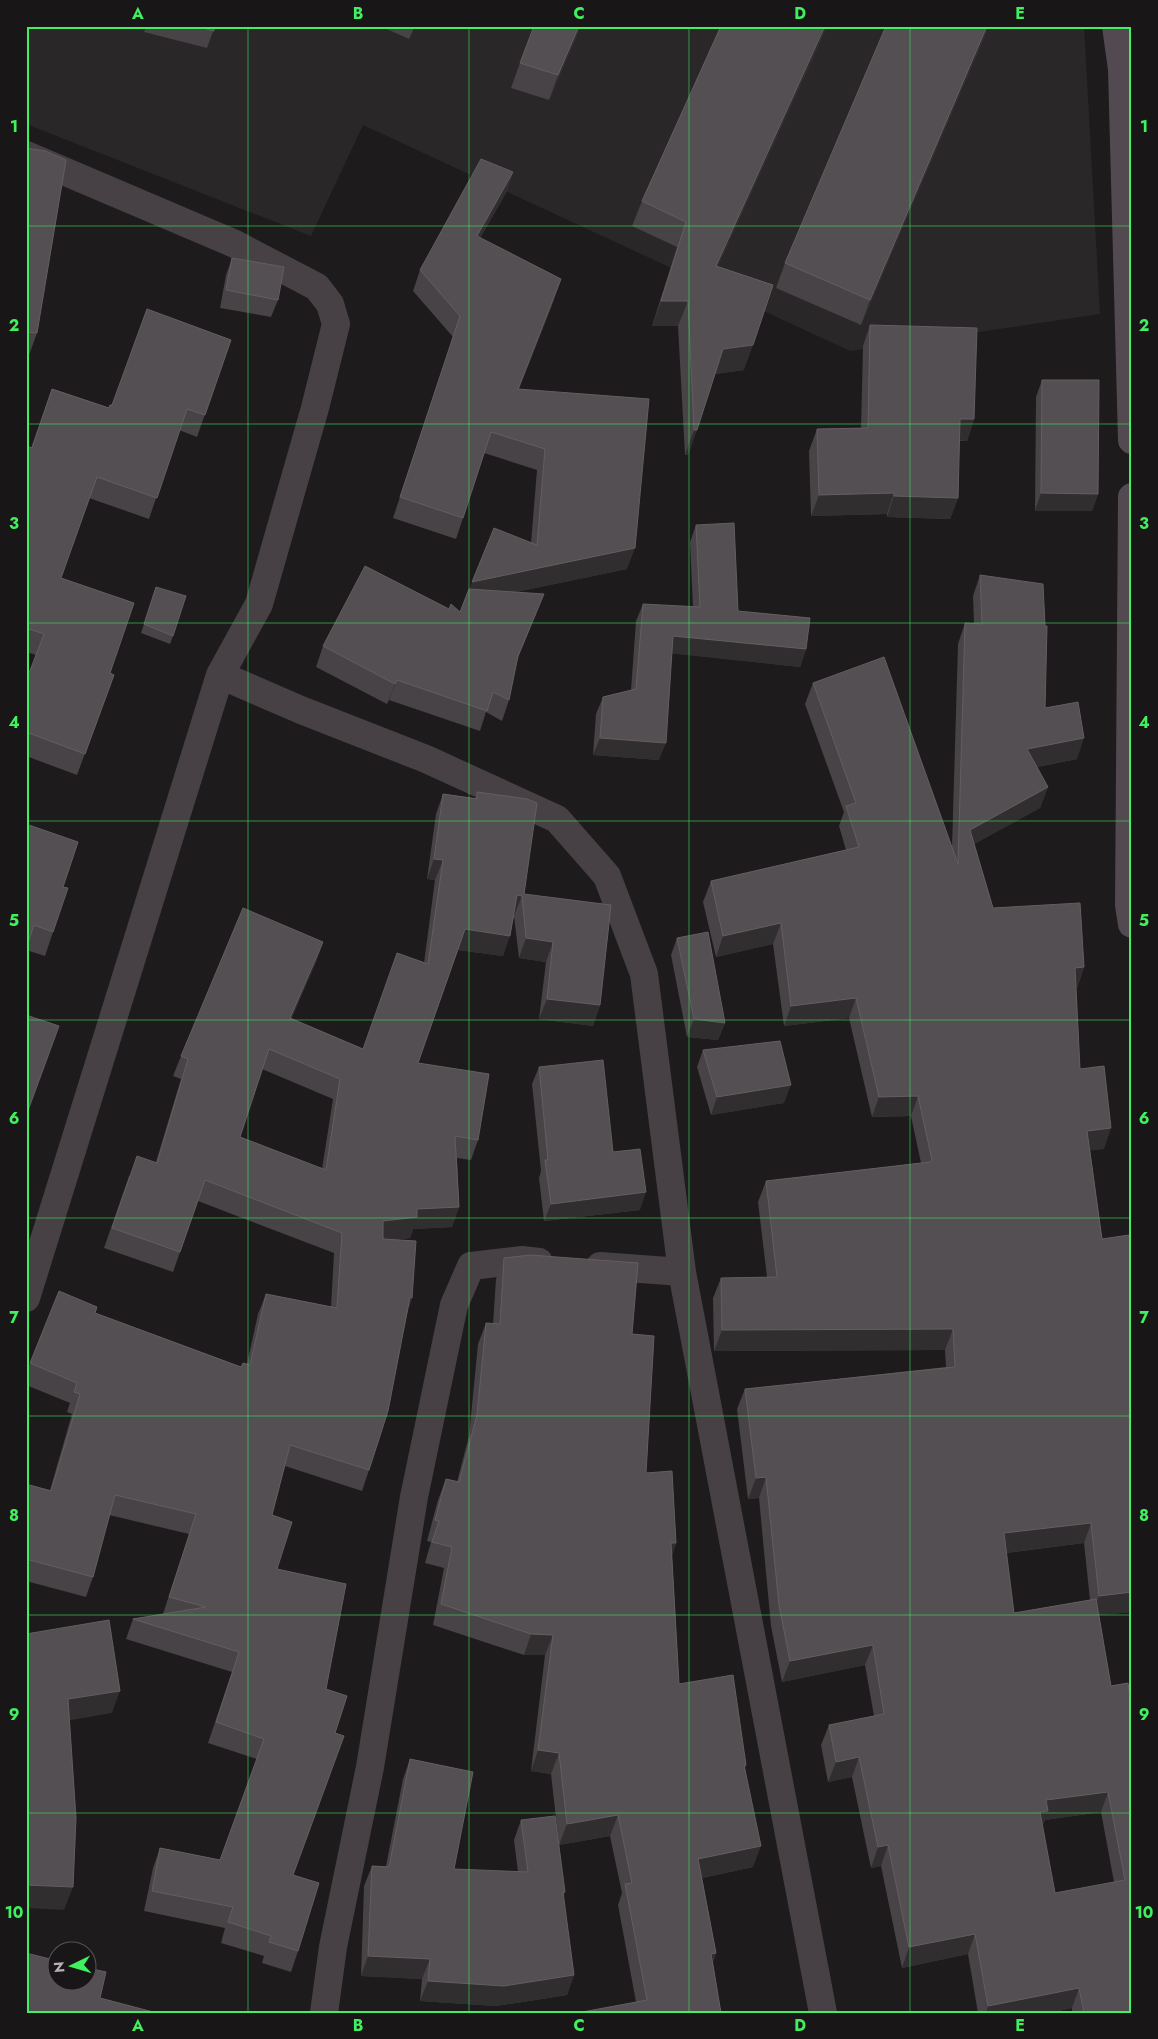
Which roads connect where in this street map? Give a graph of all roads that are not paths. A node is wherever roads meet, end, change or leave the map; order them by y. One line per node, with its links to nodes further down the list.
1 (1116, 26): 3 (street)
2 (1129, 26): 3 (street)
3 (1122, 69): 5 (street)
4 (26, 154): 7 (street)
5 (1132, 440)
6 (1132, 497): 8 (street)
7 (220, 675): 10 (street); 11 (street)
8 (1132, 724): 9 (street)
9 (1132, 924)
10 (682, 1272): 12 (street); 13 (street)
11 (26, 1298)
12 (324, 2013)
13 (823, 2013)

